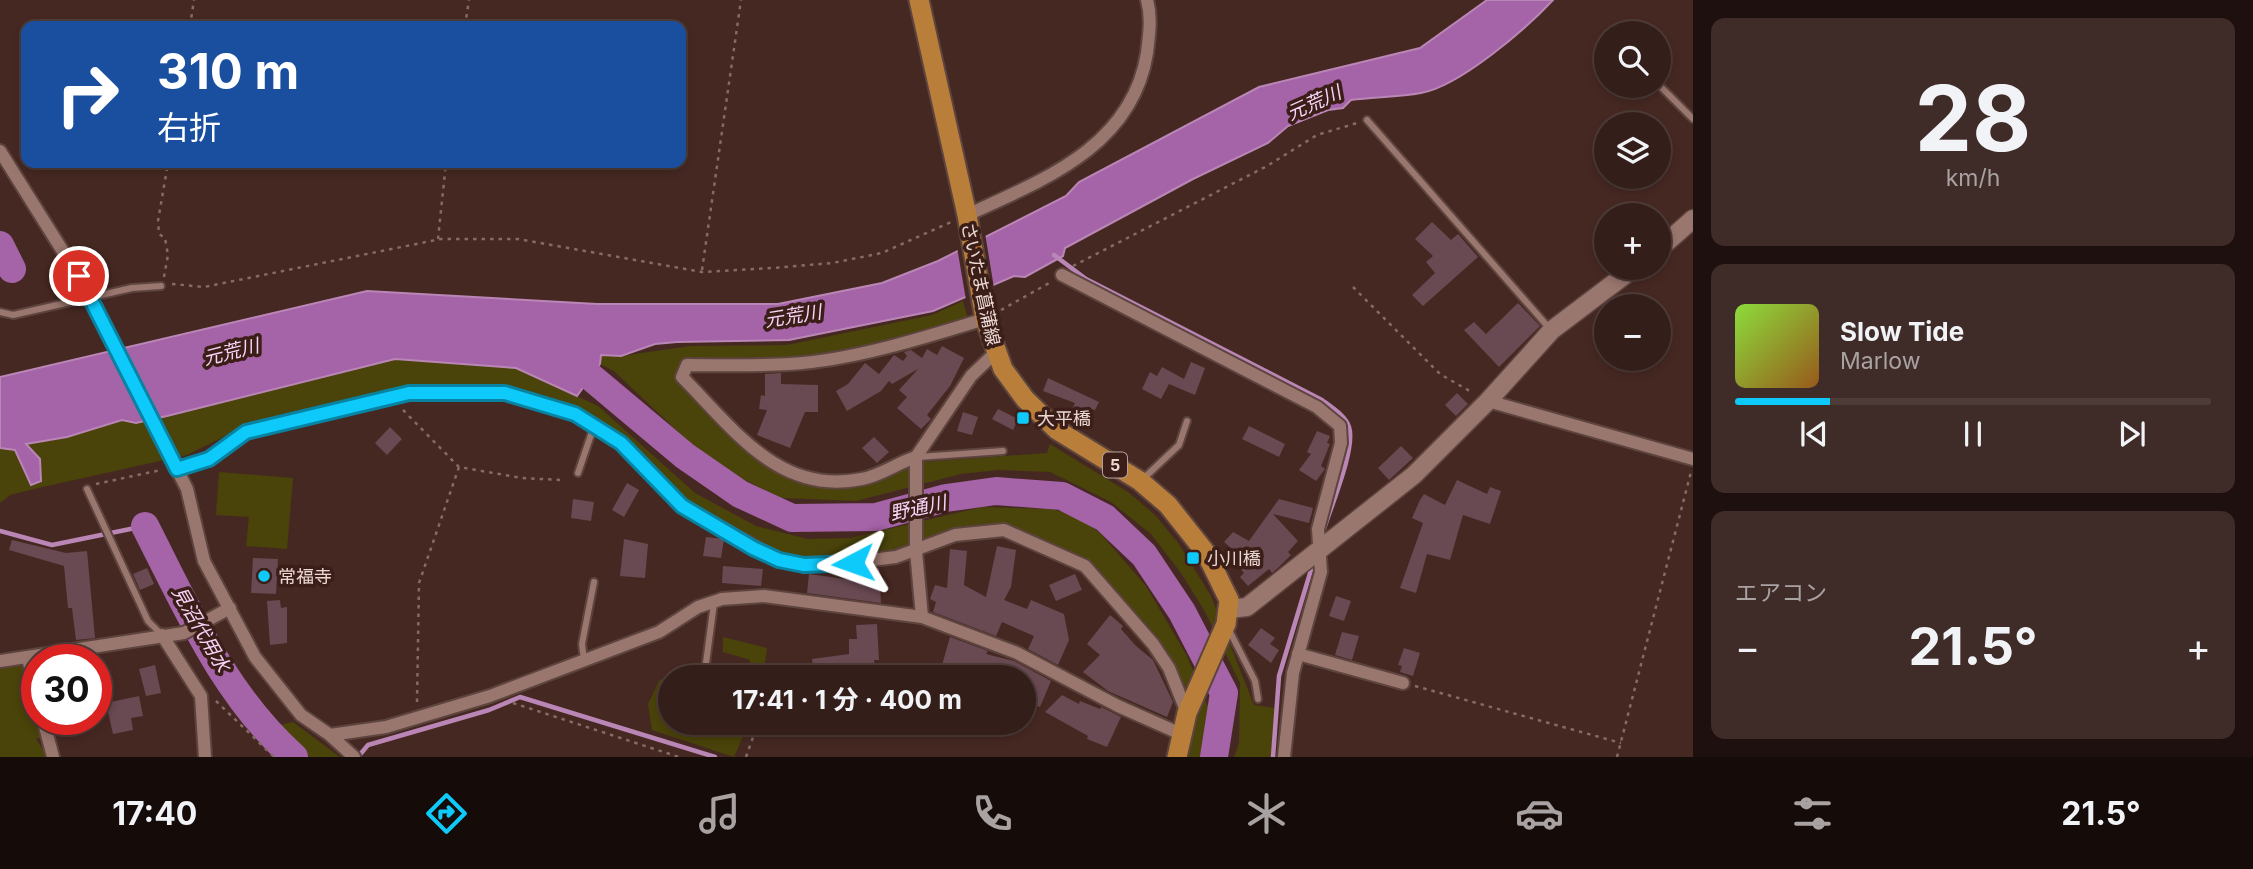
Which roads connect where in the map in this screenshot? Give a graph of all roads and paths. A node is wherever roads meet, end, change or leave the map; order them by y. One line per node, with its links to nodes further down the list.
1 (194, 0): 6 (path)
2 (469, 0): 7 (path)
3 (741, 0): 18 (path)
4 (919, 0): 14 (main road, さいたま菖蒲線 / 5)
5 (1147, 0): 14 (street)
6 (191, 21)
7 (466, 21)
8 (1671, 97): 9 (lane)
9 (1693, 118)
10 (1367, 120): 19 (path); 26 (lane)
11 (0, 151): 23 (street)
12 (167, 168): 21 (path)
13 (445, 168): 17 (path)
14 (968, 218): 18 (path); 25 (main road, さいたま菖蒲線 / 5)
15 (1693, 219): 16 (street)
16 (1671, 238)
17 (438, 239): 18 (path); 21 (path)
18 (702, 272)
19 (1062, 275): 25 (path); 43 (street)
20 (1618, 280): 26 (street)
21 (161, 286): 23 (lane)
22 (1353, 287): 29 (path)
23 (90, 302): 24 (lane); 35 (street)
24 (0, 312)
25 (984, 316): 27 (main road, さいたま菖蒲線 / 5); 34 (street)
26 (1552, 330): 29 (street)
27 (995, 352): 34 (street); 40 (main road, さいたま菖蒲線 / 5)
28 (390, 398): 31 (street); 35 (street); 36 (path)
29 (1488, 401): 33 (street); 43 (street)
30 (1187, 421): 40 (lane)
31 (594, 426): 38 (lane); 42 (street)
32 (1003, 451): 34 (lane)
33 (1693, 459)
34 (916, 460): 42 (street)
35 (174, 464): 41 (path); 46 (street)
36 (459, 467): 39 (path); 61 (path)
37 (1693, 467): 66 (path)
38 (578, 473)
39 (561, 480)
40 (1140, 481): 48 (main road, さいたま菖蒲線 / 5)
41 (87, 489): 49 (lane)
42 (916, 550): 47 (street); 60 (street)
43 (1318, 551): 48 (street); 51 (street)
44 (594, 582): 54 (lane)
45 (714, 602): 47 (street); 54 (street); 55 (lane)
46 (230, 608): 49 (street); 64 (street)
47 (922, 617): 62 (street)
48 (1226, 620): 59 (lane); 60 (main road)
49 (162, 635): 50 (street); 68 (street)
50 (112, 644)
51 (1298, 654): 56 (street); 74 (street)
52 (21, 660): 53 (street)
53 (0, 661)
54 (584, 661): 57 (street)
55 (706, 663)
56 (1403, 682): 66 (path)
57 (490, 696): 61 (street); 71 (path)
58 (214, 699): 69 (path)
59 (1258, 699)
60 (1189, 709): 62 (main road)
61 (417, 718): 64 (street)
62 (1181, 734): 73 (main road)
63 (47, 735): 67 (street)
64 (330, 735): 70 (street)
65 (754, 735): 72 (path)
66 (1621, 743): 75 (path)
67 (53, 757)
68 (205, 757)
69 (274, 757)
70 (354, 757)
71 (679, 757)
72 (746, 757)
73 (1177, 757)
74 (1284, 757)
75 (1617, 757)

